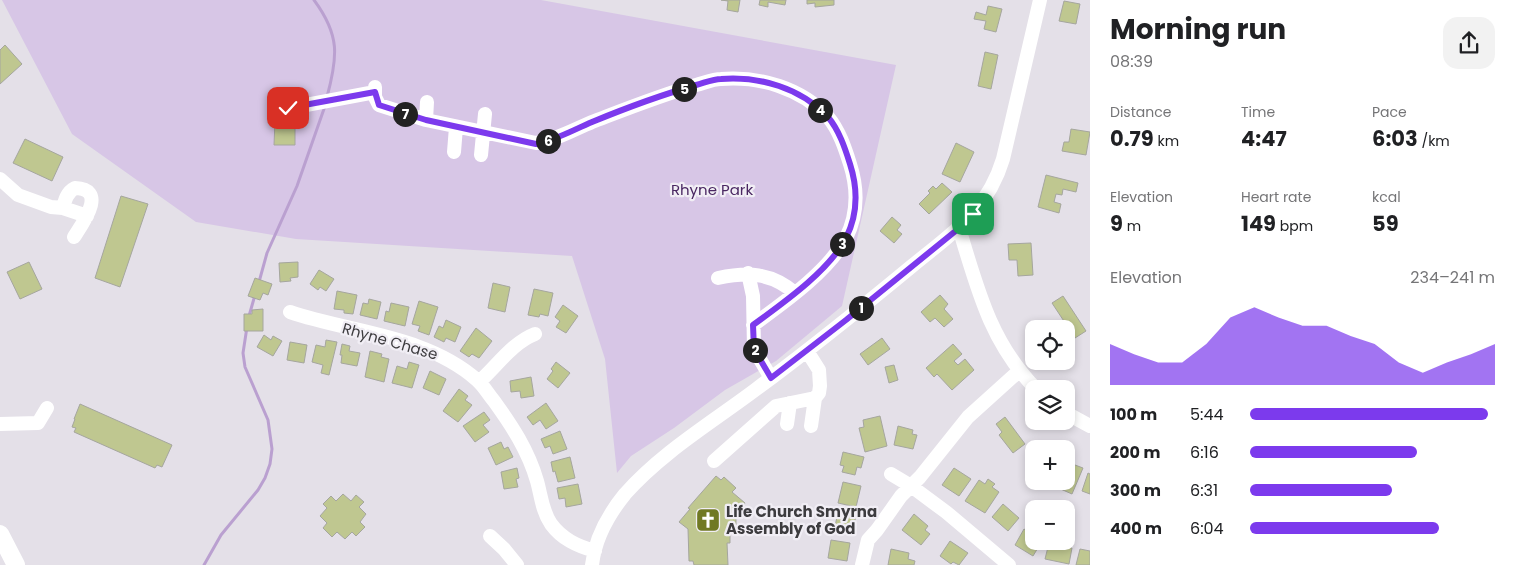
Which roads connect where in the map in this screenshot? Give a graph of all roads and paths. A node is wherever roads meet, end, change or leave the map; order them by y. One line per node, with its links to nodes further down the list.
1 (1040, 0): 13 (street)
2 (427, 102): 5 (street)
3 (276, 108): 5 (street)
4 (485, 114): 7 (street)
5 (426, 120): 6 (street)
6 (456, 127): 7 (street); 8 (street)
7 (484, 133): 9 (street); 17 (street)
8 (454, 152)
9 (482, 155)
10 (0, 179): 11 (street)
11 (64, 208): 12 (street); 12 (street)
12 (88, 216): 14 (street)
13 (958, 229): 21 (street); 22 (street)
14 (74, 236)
15 (748, 273): 16 (street); 17 (street); 19 (street)
16 (718, 278)
17 (795, 293): 19 (street)
18 (290, 312): 25 (street, Rhyne Chase)
19 (753, 325): 23 (street)
20 (536, 334): 25 (street)
21 (807, 351): 23 (street); 26 (street)
22 (1019, 371): 24 (street); 36 (street)
23 (771, 378): 39 (street)
24 (1028, 380)
25 (479, 382): 39 (street, Rhyne Chase)
26 (815, 398): 27 (street); 32 (street)
27 (790, 403): 31 (street); 34 (street)
28 (47, 408): 30 (street)
29 (1075, 418): 33 (street)
30 (0, 424)
31 (788, 424)
32 (811, 426)
33 (1090, 426)
34 (714, 462)
35 (891, 474): 36 (street)
36 (911, 486): 43 (street); 44 (street)
37 (490, 536): 40 (street)
38 (1, 539): 41 (main road)
39 (595, 551): 42 (street)
40 (512, 563)
41 (16, 565)
42 (592, 565)
43 (862, 565)
44 (1009, 565)

